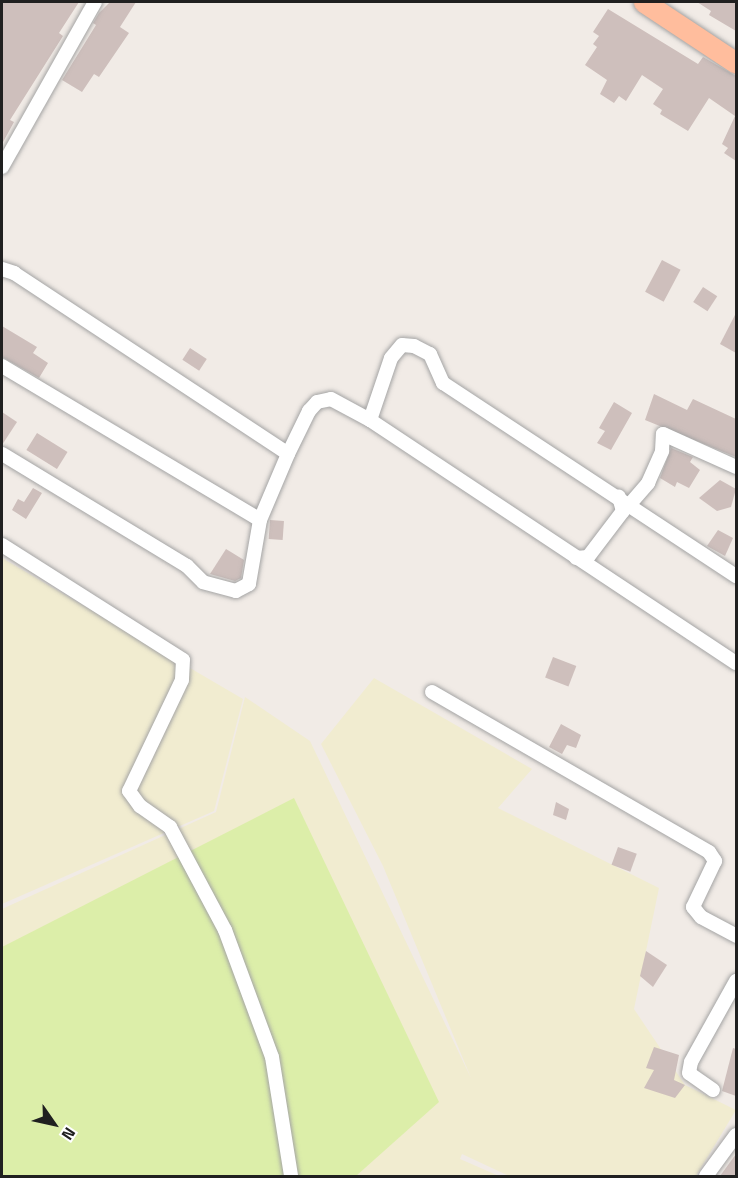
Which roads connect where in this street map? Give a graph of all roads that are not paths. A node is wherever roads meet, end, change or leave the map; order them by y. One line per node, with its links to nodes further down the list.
1 (96, 2): 4 (street)
2 (644, 2): 3 (main road)
3 (736, 63)
4 (2, 167)
5 (2, 269): 9 (street)
6 (2, 366): 12 (street)
7 (370, 420): 9 (street); 11 (street); 14 (street)
8 (2, 454): 12 (street)
9 (288, 454): 12 (street)
10 (736, 466): 11 (street)
11 (624, 501): 14 (street); 15 (street)
12 (260, 520)
13 (2, 545): 22 (street)
14 (576, 558): 16 (street)
15 (736, 576)
16 (736, 663)
17 (432, 692): 18 (street)
18 (736, 936)
19 (736, 981): 20 (street)
20 (713, 1090)
21 (736, 1135): 23 (street)
22 (291, 1176)
23 (705, 1176)

